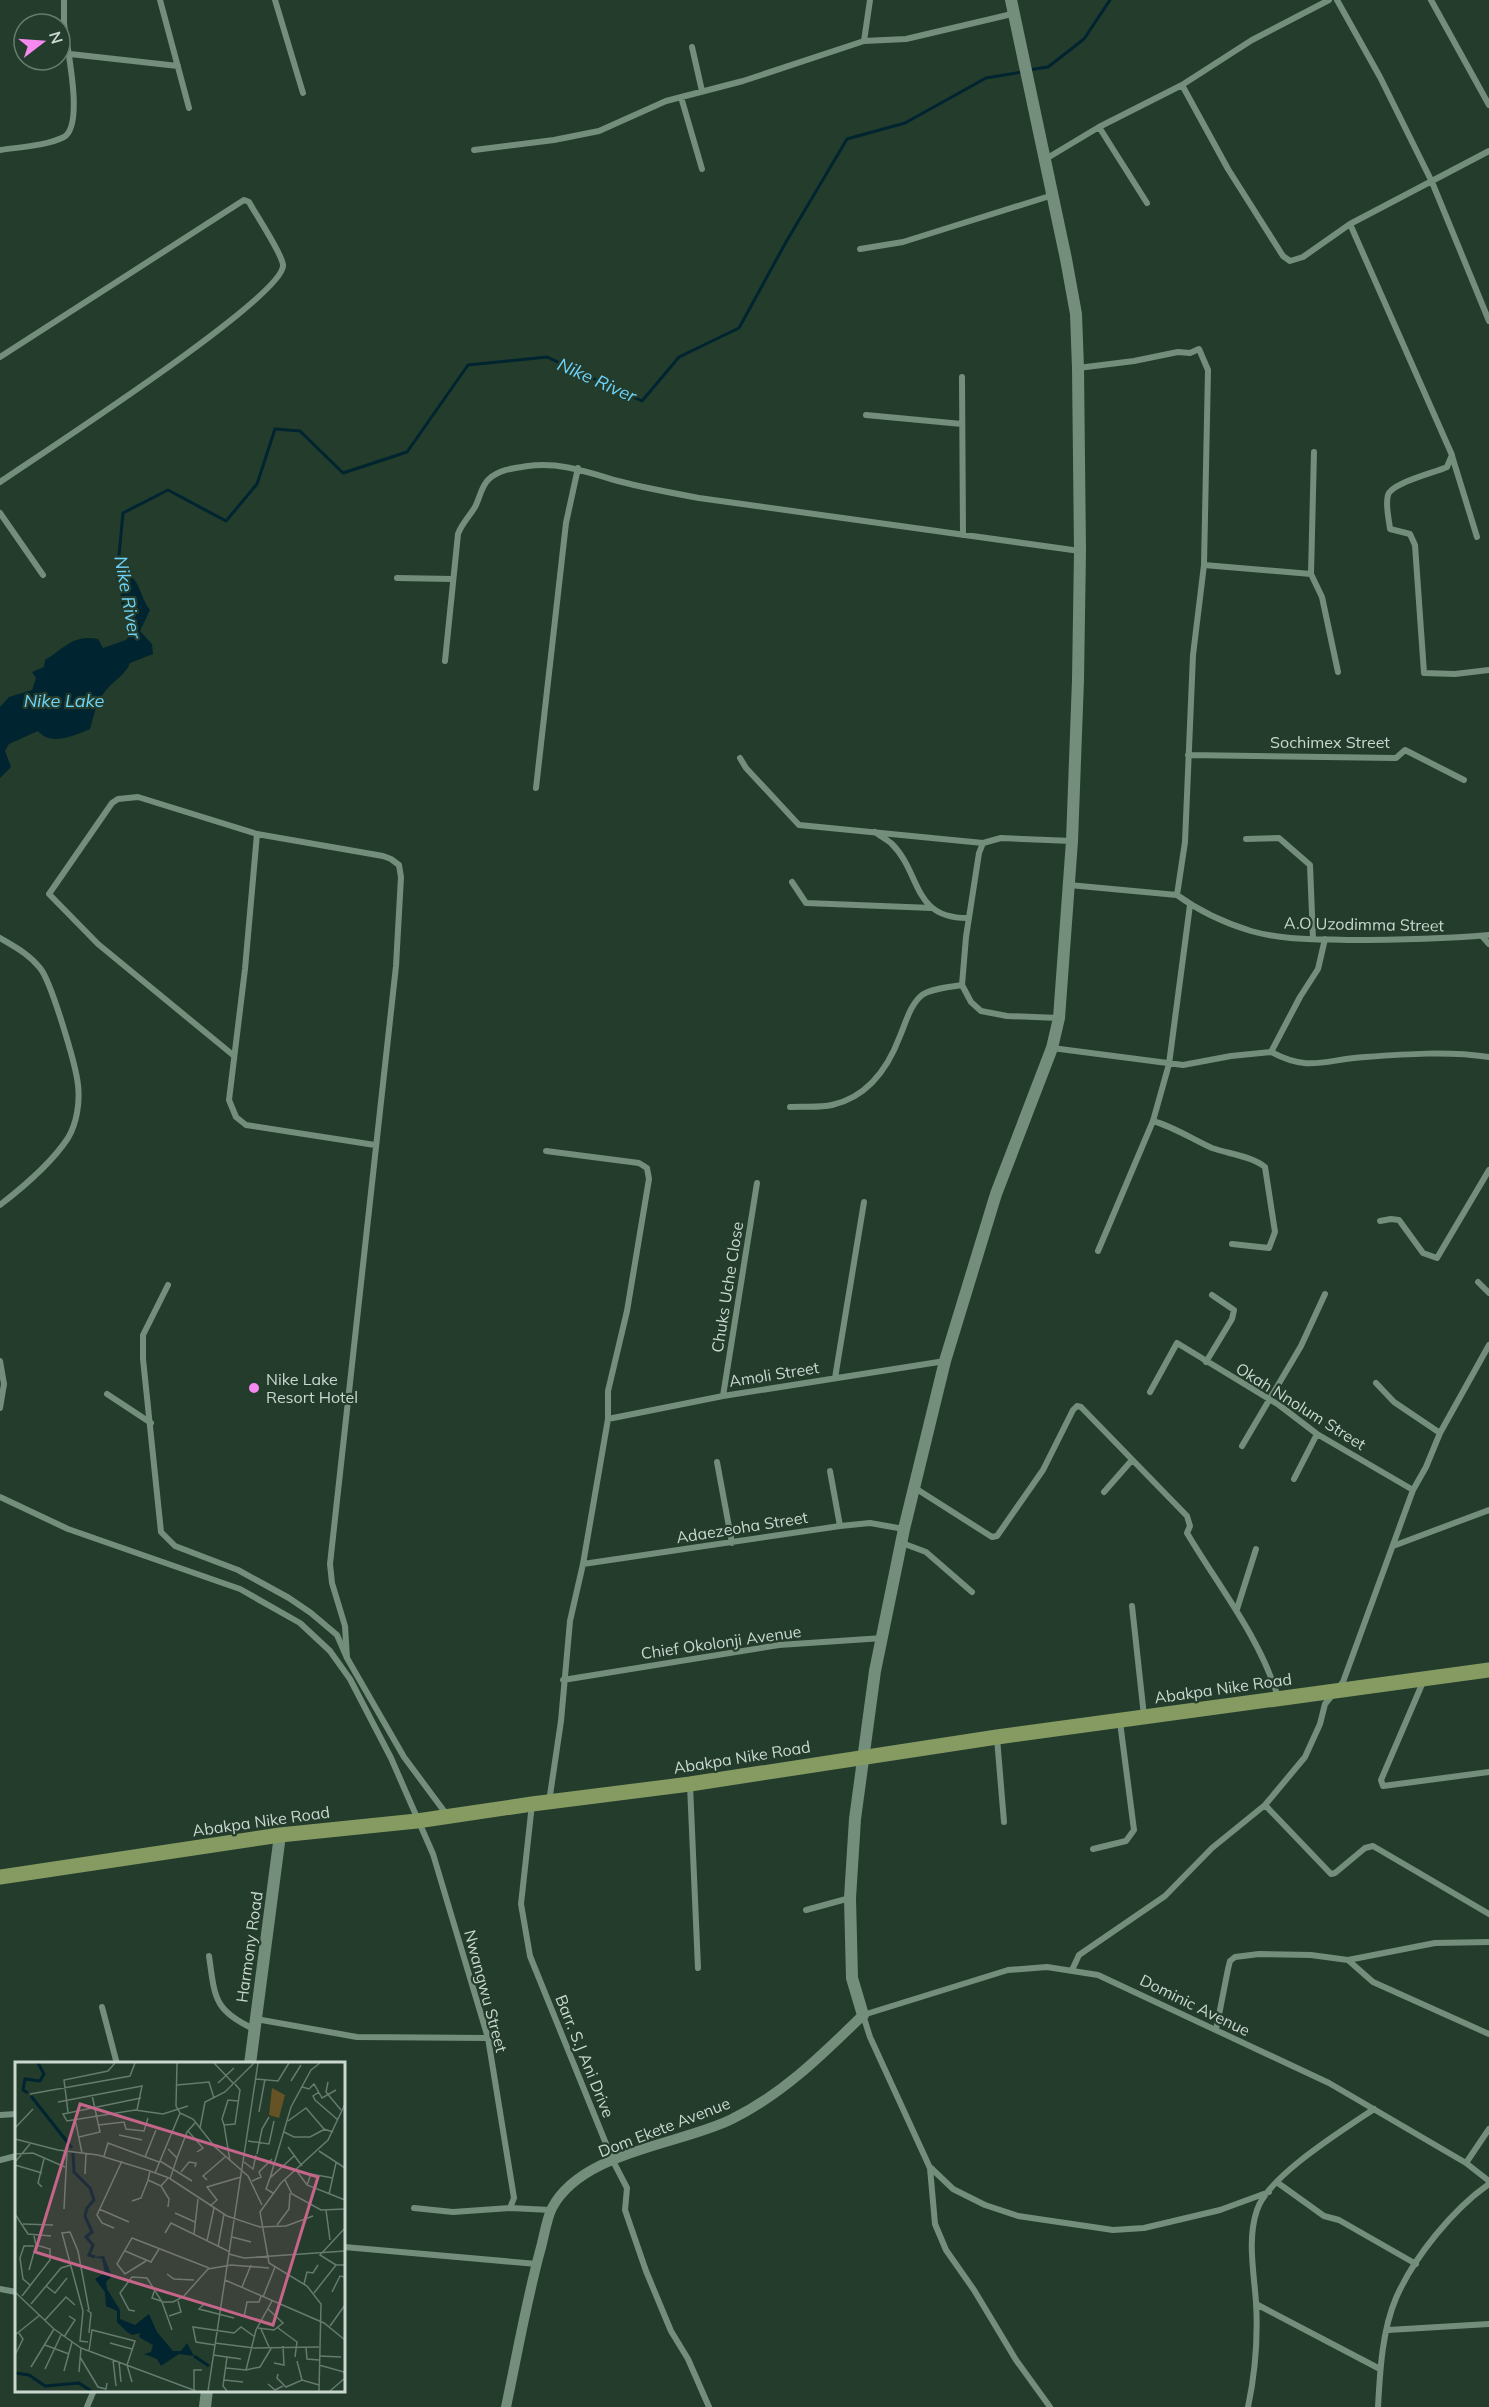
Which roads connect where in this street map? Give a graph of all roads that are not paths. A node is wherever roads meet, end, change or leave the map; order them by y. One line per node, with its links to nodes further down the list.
1 (160, 0): 12 (street)
2 (275, 0): 16 (street)
3 (870, 0): 9 (street)
4 (1011, 0): 8 (main road)
5 (1329, 0): 14 (street)
6 (1337, 0): 26 (street)
7 (1431, 0): 18 (street)
8 (1012, 14): 9 (street); 24 (main road)
9 (864, 41): 15 (street)
10 (692, 47): 15 (street)
11 (72, 54): 12 (street)
12 (178, 66): 19 (street)
13 (72, 72): 21 (street)
14 (1182, 85): 20 (street); 29 (street)
15 (702, 91): 17 (street)
16 (303, 93)
17 (681, 97): 22 (street); 25 (street)
18 (1489, 105)
19 (189, 108)
20 (1099, 127): 24 (street); 28 (street)
21 (0, 150)
22 (474, 150)
23 (1489, 151): 26 (street)
24 (1044, 160): 27 (main road)
25 (702, 169)
26 (1432, 182): 29 (street); 31 (street)
27 (1054, 195): 30 (street); 33 (main road)
28 (1147, 202)
29 (1350, 224): 38 (street)
30 (860, 249)
31 (1489, 321)
32 (0, 357): 40 (street)
33 (1078, 368): 44 (main road); 45 (street)
34 (962, 377): 36 (street)
35 (866, 415): 36 (street)
36 (962, 424): 42 (street)
37 (1314, 452): 46 (street)
38 (1452, 455): 43 (street); 51 (street)
39 (578, 468): 42 (street); 49 (street); 56 (street)
40 (0, 482)
41 (0, 513): 47 (street)
42 (963, 535): 44 (street)
43 (1477, 537)
44 (1080, 551): 60 (main road)
45 (1204, 565): 46 (street); 53 (street)
46 (1311, 574): 52 (street)
47 (43, 575)
48 (397, 578): 49 (street)
49 (452, 579): 50 (street)
50 (444, 661)
51 (1489, 670)
52 (1338, 672)
53 (1188, 755): 55 (street, Sochimex Street); 64 (street)
54 (740, 759): 57 (street)
55 (1464, 780)
56 (536, 788)
57 (875, 832): 61 (street); 66 (street)
58 (257, 834): 77 (street); 77 (street); 82 (street)
59 (1246, 839): 70 (street)
60 (1072, 841): 61 (street); 63 (main road)
61 (983, 843): 67 (street)
62 (792, 882): 66 (street)
63 (1068, 885): 64 (street, A.O Uzodimma Street); 74 (main road)
64 (1177, 895): 65 (street, A.O Uzodimma Street)
65 (1190, 904): 70 (street, A.O Uzodimma Street); 79 (street)
66 (932, 908): 67 (street)
67 (969, 918): 73 (street)
68 (1486, 935): 71 (street, A.O Uzodimma Street); 72 (street)
69 (0, 938): 87 (street)
70 (1313, 939): 71 (street, A.O Uzodimma Street)
71 (1325, 939): 76 (street)
72 (1489, 944)
73 (962, 985): 74 (street); 80 (street)
74 (1059, 1018): 75 (main road)
75 (1052, 1048): 79 (street); 98 (main road)
76 (1271, 1052): 78 (street); 79 (street)
77 (233, 1055): 82 (street)
78 (1489, 1057)
79 (1169, 1064): 81 (street)
80 (790, 1107)
81 (1153, 1121): 89 (street); 90 (street)
82 (375, 1145): 132 (street)
83 (546, 1151): 107 (street)
84 (1489, 1170): 88 (street)
85 (757, 1183): 104 (street, Chuks Uche Close)
86 (864, 1202): 100 (street)
87 (0, 1205)
88 (1380, 1221)
89 (1232, 1244)
90 (1098, 1251)
91 (1478, 1282): 93 (street)
92 (168, 1285): 108 (street)
93 (1489, 1293)
94 (1325, 1294): 105 (street)
95 (1212, 1295): 99 (street)
96 (1489, 1345): 109 (street)
97 (0, 1361): 106 (street)
98 (945, 1361): 100 (street, Amoli Street); 116 (main road)
99 (1206, 1362): 102 (street, Okah Nnolum Street); 105 (street, Okah Nnolum Street)
100 (835, 1378): 104 (street, Amoli Street)
101 (1376, 1383): 109 (street)
102 (1150, 1392)
103 (107, 1394): 108 (street)
104 (723, 1396): 107 (street, Amoli Street)
105 (1268, 1399): 110 (street, Okah Nnolum Street); 111 (street)
106 (0, 1408)
107 (608, 1419): 127 (street)
108 (151, 1423): 132 (street)
109 (1440, 1433): 117 (street)
110 (1317, 1434): 115 (street); 117 (street, Okah Nnolum Street)
111 (1242, 1446)
112 (1132, 1460): 116 (street); 118 (street); 130 (street)
113 (717, 1462): 123 (street)
114 (830, 1471): 121 (street)
115 (1294, 1479)
116 (915, 1488): 122 (main road)
117 (1413, 1490): 125 (street)
118 (1104, 1492)
119 (0, 1497): 147 (street, Nwangwu Street)
120 (1489, 1510): 125 (street)
121 (840, 1526): 122 (street, Adaezeoha Street); 123 (street, Adaezeoha Street)
122 (904, 1529): 124 (main road)
123 (732, 1543): 127 (street, Adaezeoha Street)
124 (902, 1543): 128 (street); 131 (main road)
125 (1393, 1546): 136 (street)
126 (1256, 1549): 130 (street)
127 (583, 1564): 135 (street)
128 (972, 1592)
129 (1132, 1606): 138 (street)
130 (1237, 1609): 137 (street)
131 (883, 1638): 135 (street, Chief Okolonji Avenue); 141 (main road)
132 (347, 1658): 144 (street)
133 (1489, 1670): 134 (main road, Abakpa Nike Road)
134 (1424, 1678): 136 (main road, Abakpa Nike Road); 142 (street)
135 (563, 1680): 144 (street)
136 (1335, 1691): 137 (main road, Abakpa Nike Road); 146 (street)
137 (1278, 1697): 138 (main road, Abakpa Nike Road)
138 (1144, 1718): 139 (main road, Abakpa Nike Road)
139 (1120, 1722): 140 (main road, Abakpa Nike Road); 150 (street)
140 (997, 1737): 141 (main road, Abakpa Nike Road); 148 (street)
141 (864, 1756): 143 (main road, Abakpa Nike Road); 152 (main road)
142 (1489, 1772)
143 (690, 1784): 144 (main road, Abakpa Nike Road); 158 (street)
144 (549, 1802): 145 (main road, Abakpa Nike Road)
145 (532, 1804): 147 (main road, Abakpa Nike Road); 174 (street, Barr. S.J Ani Drive)
146 (1265, 1805): 154 (street); 159 (street)
147 (417, 1821): 149 (main road, Abakpa Nike Road); 165 (street, Nwangwu Street)
148 (1004, 1822)
149 (280, 1835): 151 (main road, Abakpa Nike Road); 162 (main road, Harmony Road)
150 (1093, 1849)
151 (0, 1877)
152 (850, 1898): 153 (street); 161 (main road)
153 (806, 1910)
154 (1489, 1914)
155 (1489, 1942): 157 (street)
156 (209, 1956): 162 (street)
157 (1348, 1960): 163 (street); 164 (street)
158 (698, 1968)
159 (1072, 1970): 161 (street, Dominic Avenue); 163 (street, Dominic Avenue)
160 (102, 2007): 166 (street)
161 (863, 2015): 174 (street, Dom Ekete Avenue); 176 (street)
162 (255, 2024): 165 (street); 167 (main road, Harmony Road)
163 (1216, 2030): 168 (street, Dominic Avenue)
164 (1489, 2034)
165 (488, 2038): 181 (street, Nwangwu Street)
166 (116, 2062)
167 (250, 2062)
168 (1374, 2109): 175 (street, Dominic Avenue); 177 (street)
169 (15, 2114): 170 (street)
170 (0, 2115)
171 (1489, 2129): 175 (street)
172 (15, 2156): 173 (street)
173 (0, 2160)
174 (613, 2161): 182 (street, Dom Ekete Avenue); 197 (street, Barr. S.J Ani Drive)
175 (1466, 2163): 178 (street, Dominic Avenue)
176 (930, 2168): 179 (street); 198 (street)
177 (1278, 2182): 179 (street); 185 (street)
178 (1489, 2182): 185 (street)
179 (1269, 2192): 188 (street)
180 (414, 2208): 181 (street)
181 (510, 2208): 182 (street)
182 (551, 2210): 184 (street, Dom Ekete Avenue)
183 (345, 2247): 184 (street)
184 (537, 2264): 196 (street, Dom Ekete Avenue)
185 (1416, 2264): 190 (street)
186 (0, 2289): 187 (street)
187 (15, 2292)
188 (1256, 2304): 191 (street); 199 (street)
189 (1489, 2324): 190 (street)
190 (1388, 2330): 191 (street)
191 (1380, 2369): 200 (street)
192 (94, 2392): 194 (street)
193 (207, 2392): 195 (main road)
194 (87, 2407)
195 (205, 2407)
196 (506, 2407)
197 (709, 2407)
198 (1050, 2407)
199 (1248, 2407)
200 (1378, 2407)

